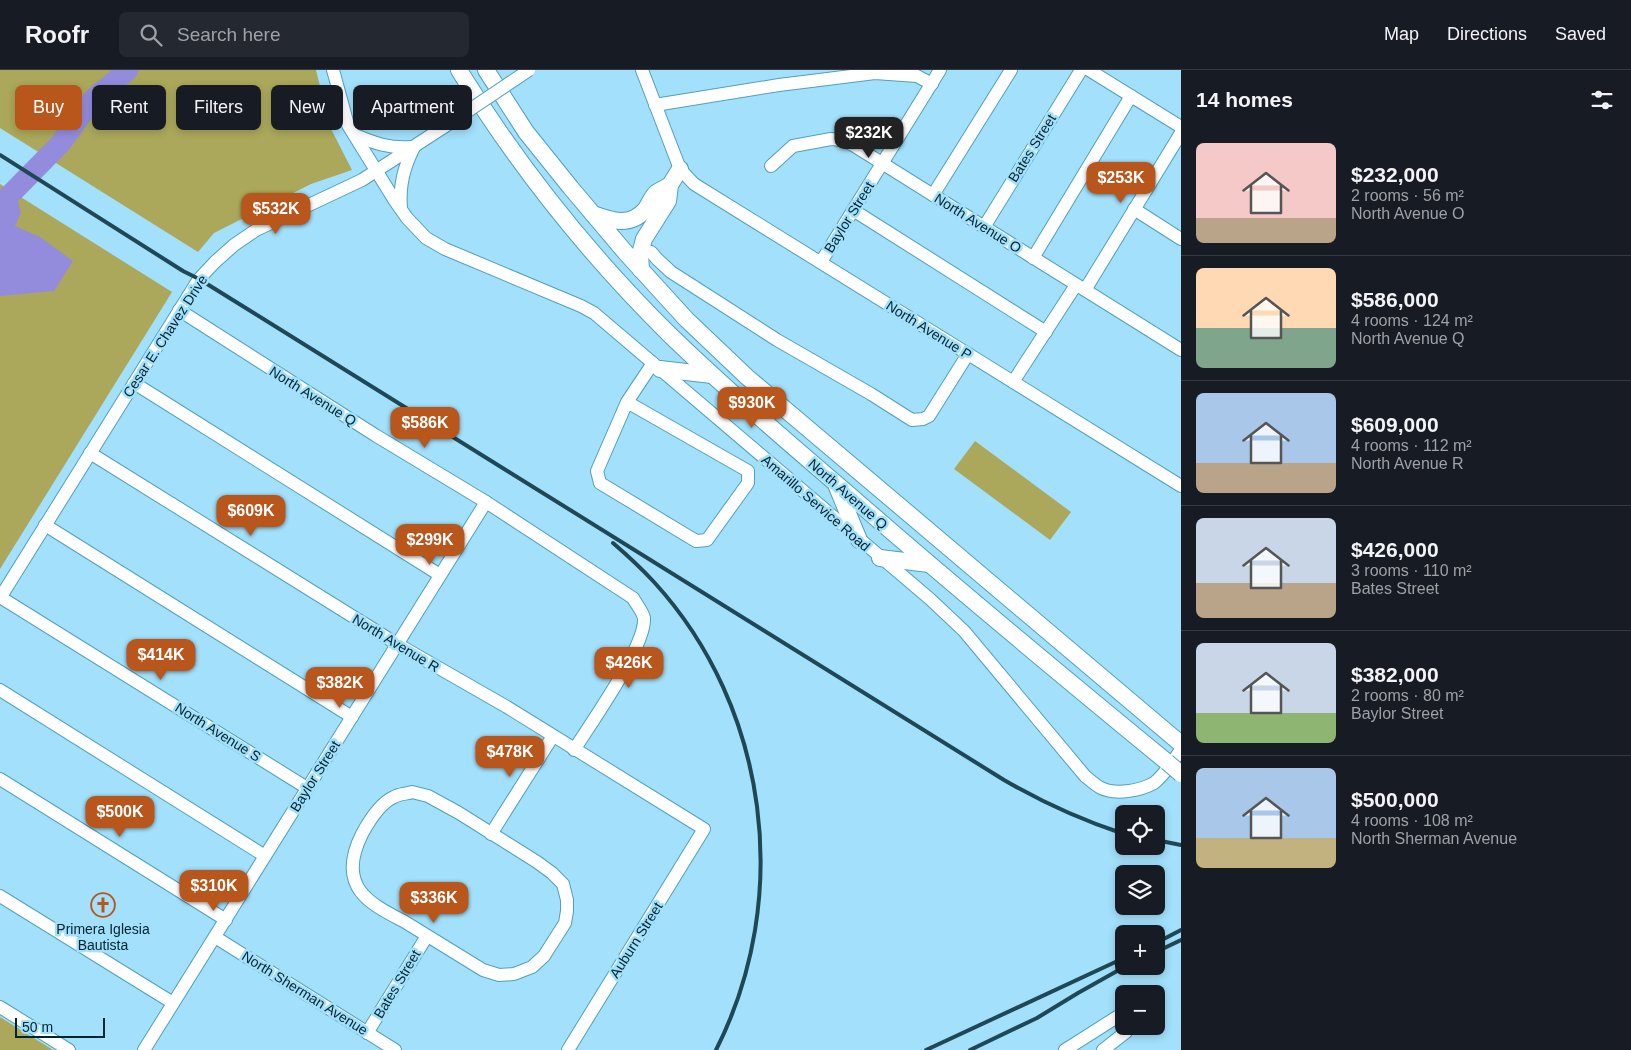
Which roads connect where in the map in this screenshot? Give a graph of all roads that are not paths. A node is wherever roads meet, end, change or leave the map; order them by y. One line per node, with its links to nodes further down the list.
1 (333, 70): 15 (street, Amarillo Service Road)
2 (486, 70): 26 (main road, North Avenue Q)
3 (529, 70): 16 (street, Cesar E. Chavez Drive, bridge)
4 (642, 70): 12 (street)
5 (940, 70): 10 (street, Baylor Street)
6 (1011, 70): 22 (street)
7 (1081, 70): 27 (street, Bates Street)
8 (1089, 70): 11 (street)
9 (459, 71): 39 (main road, North Avenue Q)
10 (932, 84): 12 (street); 17 (street, Baylor Street)
11 (1132, 96): 13 (street); 30 (street)
12 (655, 105): 19 (street)
13 (1181, 127)
14 (1181, 133): 24 (street)
15 (354, 135): 16 (street); 20 (street, Amarillo Service Road)
16 (414, 146): 20 (street, Cesar E. Chavez Drive); 23 (street)
17 (882, 164): 18 (street, North Avenue O); 22 (street, North Avenue O); 25 (street, Baylor Street)
18 (771, 166)
19 (680, 169): 21 (main road); 31 (street, North Avenue P)
20 (376, 171): 23 (street, Amarillo Service Road); 34 (street, Cesar E. Chavez Drive)
21 (670, 185): 26 (main road); 32 (main road)
22 (933, 195): 27 (street, North Avenue O)
23 (401, 209): 38 (street, Amarillo Service Road)
24 (1134, 209): 28 (street); 33 (street)
25 (853, 210): 31 (street, Baylor Street); 35 (street)
26 (592, 214): 32 (main road, North Avenue Q)
27 (984, 227): 30 (street, North Avenue O)
28 (1181, 239)
29 (651, 252): 37 (street)
30 (1033, 258): 33 (street, North Avenue O)
31 (821, 262): 37 (street, North Avenue P)
32 (640, 270): 58 (main road, North Avenue Q)
33 (1081, 287): 35 (street); 36 (street, North Avenue O)
34 (180, 310): 41 (street, Cesar E. Chavez Drive); 46 (street, North Avenue Q)
35 (1046, 332): 40 (street)
36 (1181, 350)
37 (968, 354): 40 (street, North Avenue P)
38 (656, 366): 39 (main road); 42 (street); 48 (street, Amarillo Service Road)
39 (712, 375): 44 (main road, North Avenue Q)
40 (1013, 382): 45 (street, North Avenue P)
41 (134, 383): 43 (street, Cesar E. Chavez Drive); 51 (street)
42 (627, 402): 42 (street)
43 (90, 453): 47 (street, Cesar E. Chavez Drive); 53 (street, North Avenue R)
44 (835, 483): 48 (main road); 50 (main road, North Avenue Q)
45 (1181, 486)
46 (486, 502): 51 (street, Baylor Street); 57 (street, North Avenue Q)
47 (45, 525): 52 (street, Cesar E. Chavez Drive); 55 (street)
48 (859, 540): 49 (street, Amarillo Service Road)
49 (880, 558): 50 (main road); 58 (street, Amarillo Service Road)
50 (929, 564): 58 (main road, North Avenue Q)
51 (440, 575): 53 (street, Baylor Street)
52 (0, 597): 60 (street, North Avenue S)
53 (397, 644): 55 (street, Baylor Street); 56 (street, North Avenue R)
54 (0, 690): 63 (street)
55 (352, 717): 60 (street, Baylor Street)
56 (553, 736): 57 (street, North Avenue R); 62 (street)
57 (574, 750): 61 (street, North Avenue R)
58 (1177, 755)
59 (0, 779): 65 (street)
60 (308, 788): 63 (street, Baylor Street)
61 (704, 830): 76 (street, Auburn Street)
62 (491, 834): 66 (street); 66 (street)
63 (265, 856): 65 (street, Baylor Street)
64 (0, 896): 68 (street)
65 (226, 920): 67 (street, Baylor Street)
66 (427, 936): 71 (street, Bates Street)
67 (215, 937): 68 (street, Baylor Street); 71 (street, North Sherman Avenue)
68 (173, 1003): 74 (street, Baylor Street)
69 (0, 1007): 73 (street)
70 (1115, 1018): 77 (street)
71 (367, 1033): 75 (street, North Sherman Avenue)
72 (1122, 1035): 78 (street)
73 (69, 1050)
74 (144, 1050)
75 (395, 1050)
76 (568, 1050)
77 (1066, 1050)
78 (1103, 1050)

